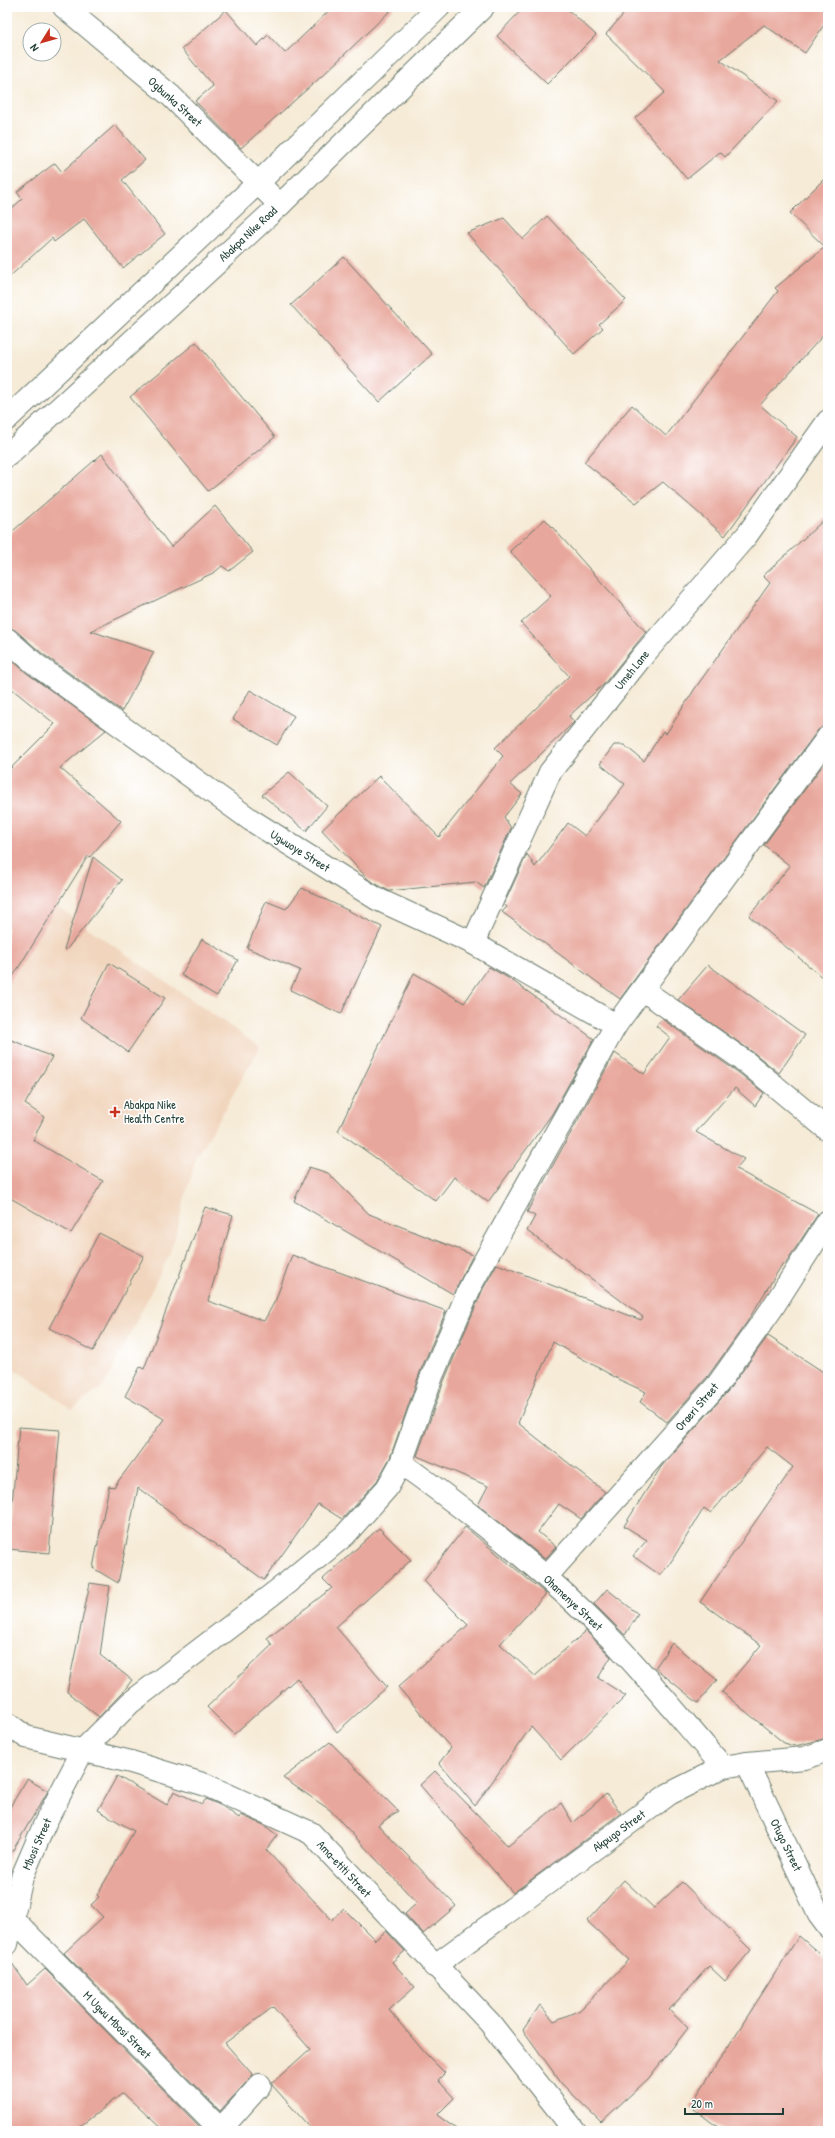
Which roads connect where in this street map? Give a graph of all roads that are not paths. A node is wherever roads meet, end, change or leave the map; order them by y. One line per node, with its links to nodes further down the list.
1 (64, 7): 4 (street, Ogbunka Street)
2 (439, 7): 4 (street)
3 (483, 7): 5 (street, Abakpa Nike Road)
4 (259, 182): 5 (street, Ogbunka Street); 6 (street)
5 (280, 205): 8 (street, Abakpa Nike Road)
6 (7, 419)
7 (828, 421): 11 (street, Umeh Lane)
8 (7, 456)
9 (7, 639): 11 (street, Ugwuoye Street)
10 (828, 737): 12 (street)
11 (473, 942): 13 (street, Ugwuoye Street)
12 (643, 990): 13 (street, Mbosi Street); 14 (street)
13 (616, 1025): 16 (street, Mbosi Street)
14 (828, 1130)
15 (828, 1221): 17 (street, Oraeri Street)
16 (401, 1463): 17 (street, Ohamenye Street); 19 (street, Mbosi Street)
17 (546, 1577): 22 (street, Ohamenye Street)
18 (7, 1722): 19 (street, Ama-etiti Street)
19 (83, 1750): 23 (street, Mbosi Street); 26 (street, Ama-etiti Street)
20 (828, 1750): 21 (street, Akpugo Street)
21 (747, 1763): 22 (street, Akpugo Street); 24 (street, Otugo Street)
22 (723, 1767): 26 (street, Akpugo Street)
23 (13, 1919): 25 (street, Mbosi Street); 28 (street, M Ugwu Mbosi Street)
24 (828, 1926)
25 (7, 1944)
26 (434, 1966): 29 (street, Ama-etiti Street)
27 (260, 2085): 28 (street)
28 (221, 2130)
29 (576, 2131)

